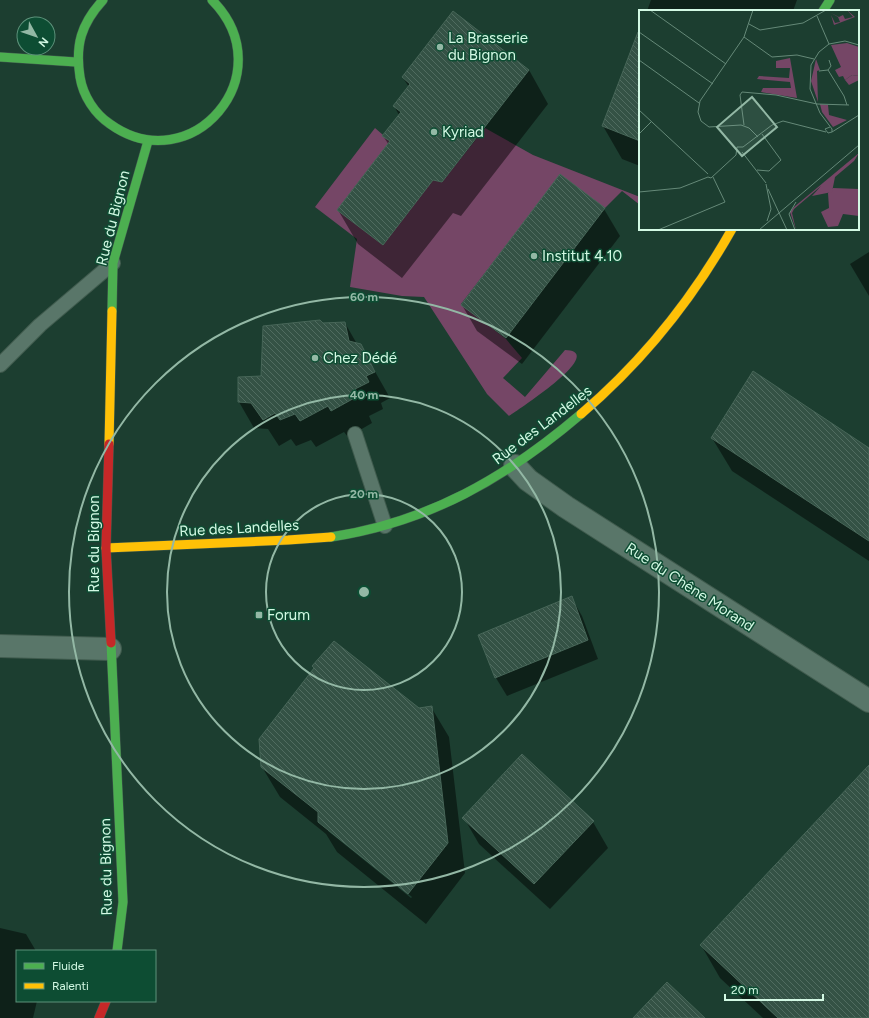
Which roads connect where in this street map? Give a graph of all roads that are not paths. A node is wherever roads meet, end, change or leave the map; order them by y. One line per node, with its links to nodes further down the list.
1 (104, 0): 6 (street)
2 (212, 0): 7 (street)
3 (830, 0): 4 (street)
4 (824, 10)
5 (0, 57): 6 (street)
6 (76, 62): 7 (street)
7 (148, 140): 9 (street, Rue du Bignon)
8 (731, 230): 12 (street, Rue des Landelles)
9 (113, 263): 10 (lane); 14 (street, Rue du Bignon)
10 (0, 365)
11 (355, 434): 13 (lane)
12 (515, 466): 13 (street, Rue des Landelles); 17 (street, Rue du Chêne Morand)
13 (385, 526): 14 (street, Rue des Landelles)
14 (106, 548): 16 (street, Rue du Bignon)
15 (0, 646): 16 (street)
16 (110, 649): 18 (street, Rue du Bignon)
17 (869, 702)
18 (117, 950)
19 (106, 1002): 20 (street)
20 (99, 1018)

